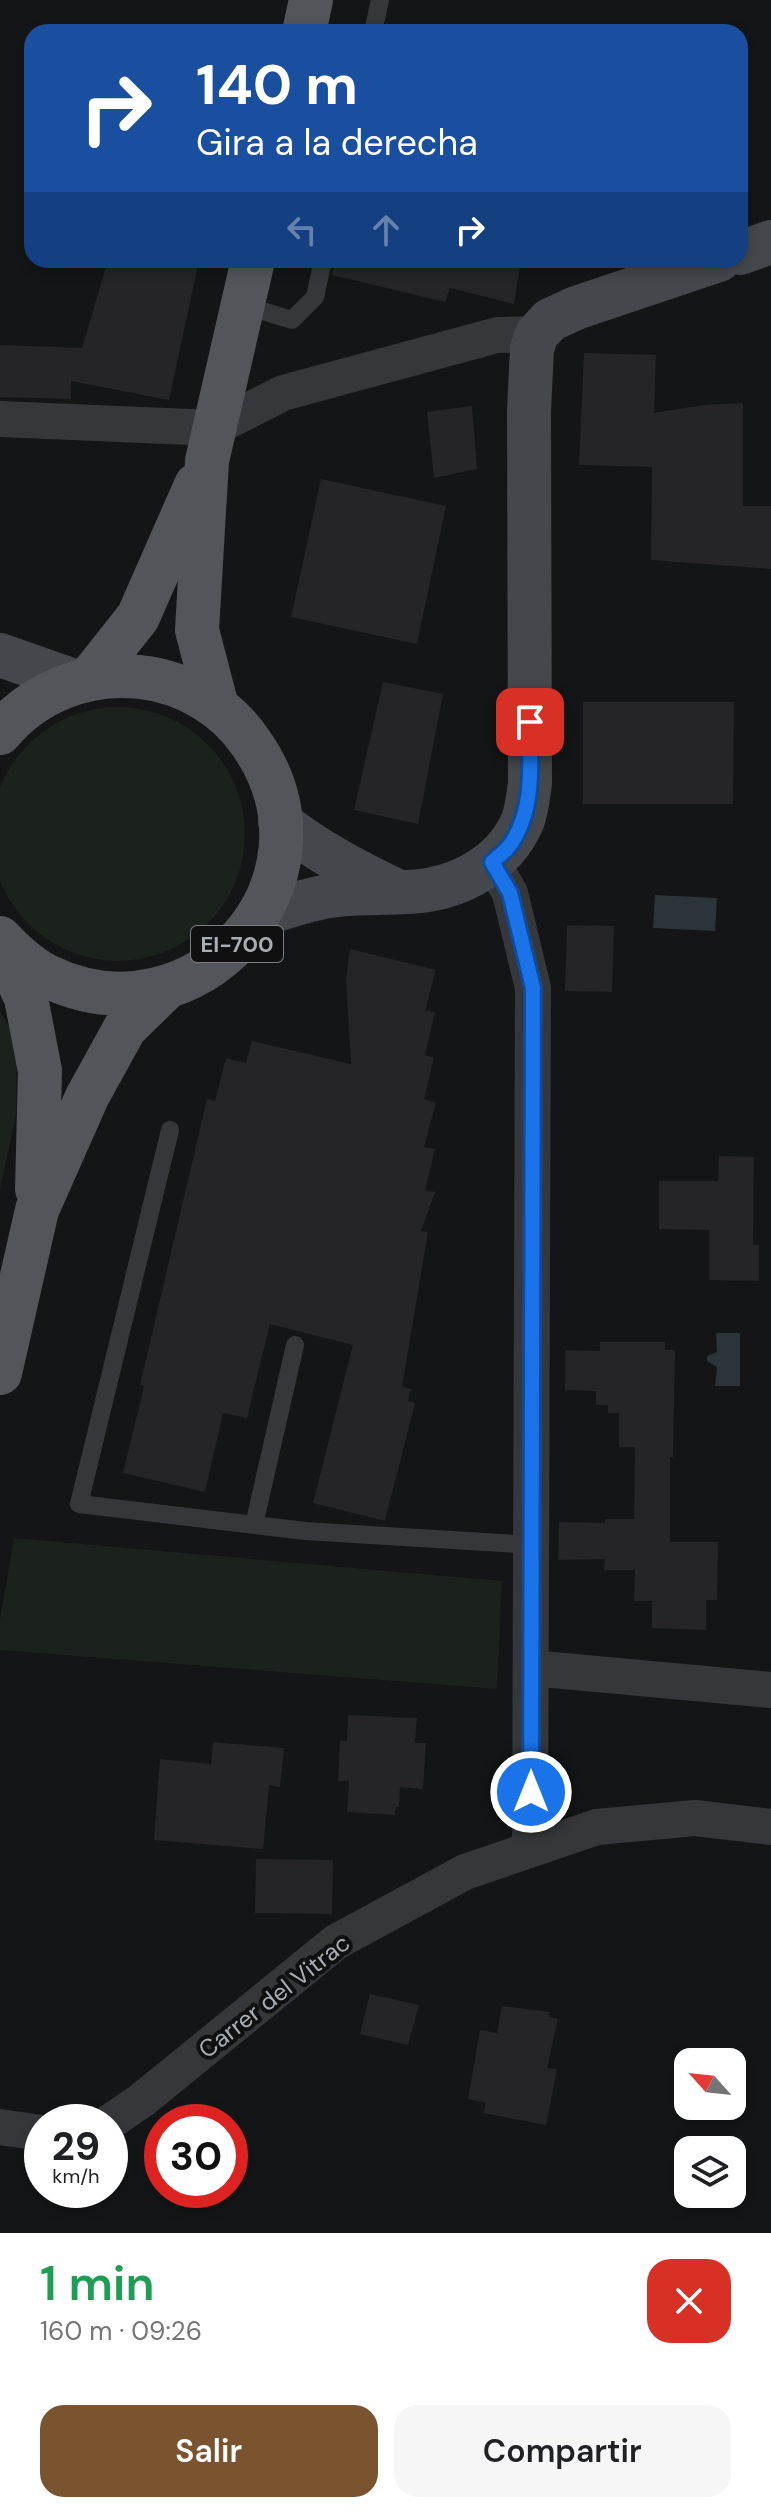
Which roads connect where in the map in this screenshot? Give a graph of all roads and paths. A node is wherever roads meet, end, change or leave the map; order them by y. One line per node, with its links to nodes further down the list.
1 (311, 0): 3 (main road)
2 (380, 0): 4 (lane)
3 (306, 24)
4 (375, 24)
5 (771, 242): 6 (street)
6 (748, 250)
7 (251, 268): 10 (main road, EI-700)
8 (321, 268): 10 (lane)
9 (695, 268): 11 (street)
10 (243, 305): 13 (main road, EI-700)
11 (537, 334): 13 (street); 19 (street)
12 (0, 419): 13 (street)
13 (210, 444): 15 (main road, EI-700); 16 (main road, EI-700)
14 (0, 655): 15 (street)
15 (83, 680): 16 (main road, EI-700); 17 (main road, EI-700)
16 (217, 707): 18 (main road, EI-700)
17 (0, 733)
18 (280, 822): 20 (street); 21 (main road, EI-700)
19 (492, 862): 20 (street); 29 (street)
20 (399, 892): 21 (street)
21 (258, 916): 23 (main road, EI-700)
22 (0, 940): 23 (main road, EI-700); 25 (main road, EI-700)
23 (166, 988): 25 (main road, EI-700)
24 (170, 1130): 28 (lane)
25 (37, 1210): 27 (main road, EI-700)
26 (295, 1345): 28 (lane)
27 (0, 1373)
28 (254, 1525): 29 (lane)
29 (533, 1545): 30 (street)
30 (531, 1668): 31 (street); 33 (street)
31 (771, 1690)
32 (771, 1827): 33 (street, Carrer del Vitrac)
33 (530, 1849): 34 (street, Carrer del Vitrac)
34 (128, 2110)
35 (0, 2127): 36 (street)
36 (24, 2130)

